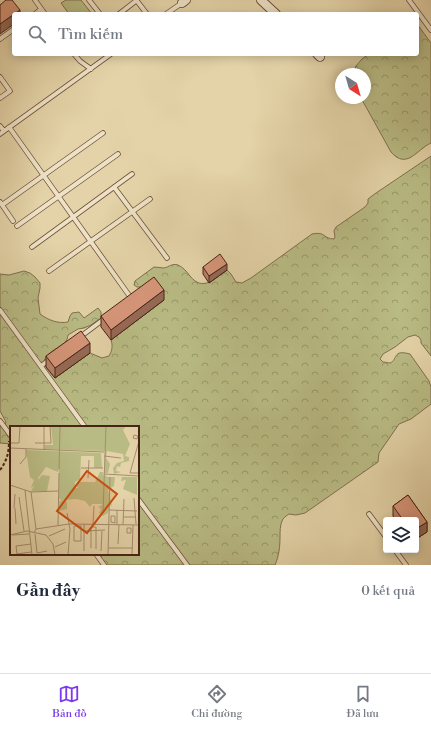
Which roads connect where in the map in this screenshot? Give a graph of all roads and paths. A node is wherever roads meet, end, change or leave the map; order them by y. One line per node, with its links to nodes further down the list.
1 (35, 0): 7 (lane)
2 (89, 0): 10 (lane)
3 (137, 0): 11 (lane); 12 (lane)
4 (261, 0): 14 (street)
5 (409, 0): 15 (lane)
6 (184, 1): 13 (lane)
7 (41, 9): 8 (lane); 9 (lane)
8 (37, 12)
9 (43, 12)
10 (98, 12)
11 (122, 12)
12 (146, 12)
13 (169, 12)
14 (274, 12)
15 (418, 12)
16 (419, 14): 17 (lane)
17 (431, 30)
18 (12, 31): 19 (lane)
19 (0, 40)
20 (76, 56): 22 (lane)
21 (108, 56): 22 (lane)
22 (90, 69): 26 (lane)
23 (0, 77): 24 (lane)
24 (0, 98)
25 (0, 126): 27 (lane)
26 (9, 127): 27 (lane); 31 (lane)
27 (2, 133)
28 (103, 133): 31 (lane)
29 (118, 154): 33 (lane)
30 (132, 174): 32 (lane)
31 (44, 176): 33 (lane); 35 (lane)
32 (114, 187): 36 (lane); 37 (lane)
33 (58, 197): 37 (lane); 39 (lane)
34 (150, 199): 36 (lane)
35 (1, 204): 38 (lane)
36 (132, 211): 40 (lane); 42 (lane)
37 (73, 217): 40 (lane); 41 (lane)
38 (13, 221)
39 (17, 226)
40 (90, 241): 43 (lane); 45 (lane)
41 (32, 247)
42 (167, 258)
43 (49, 271)
44 (138, 294): 45 (lane)
45 (131, 299): 46 (lane)
46 (125, 303)
47 (0, 310): 51 (lane)
48 (107, 317): 49 (lane)
49 (77, 339)
50 (53, 357): 51 (lane)
51 (41, 366): 53 (lane)
52 (0, 421): 54 (lane)
53 (85, 426)
54 (10, 434): 55 (path)
55 (0, 470)
56 (139, 500): 62 (lane)
57 (369, 514): 58 (lane)
58 (383, 533)
59 (397, 553): 63 (lane)
60 (97, 555): 61 (lane)
61 (104, 565)
62 (187, 565)
63 (406, 565)

